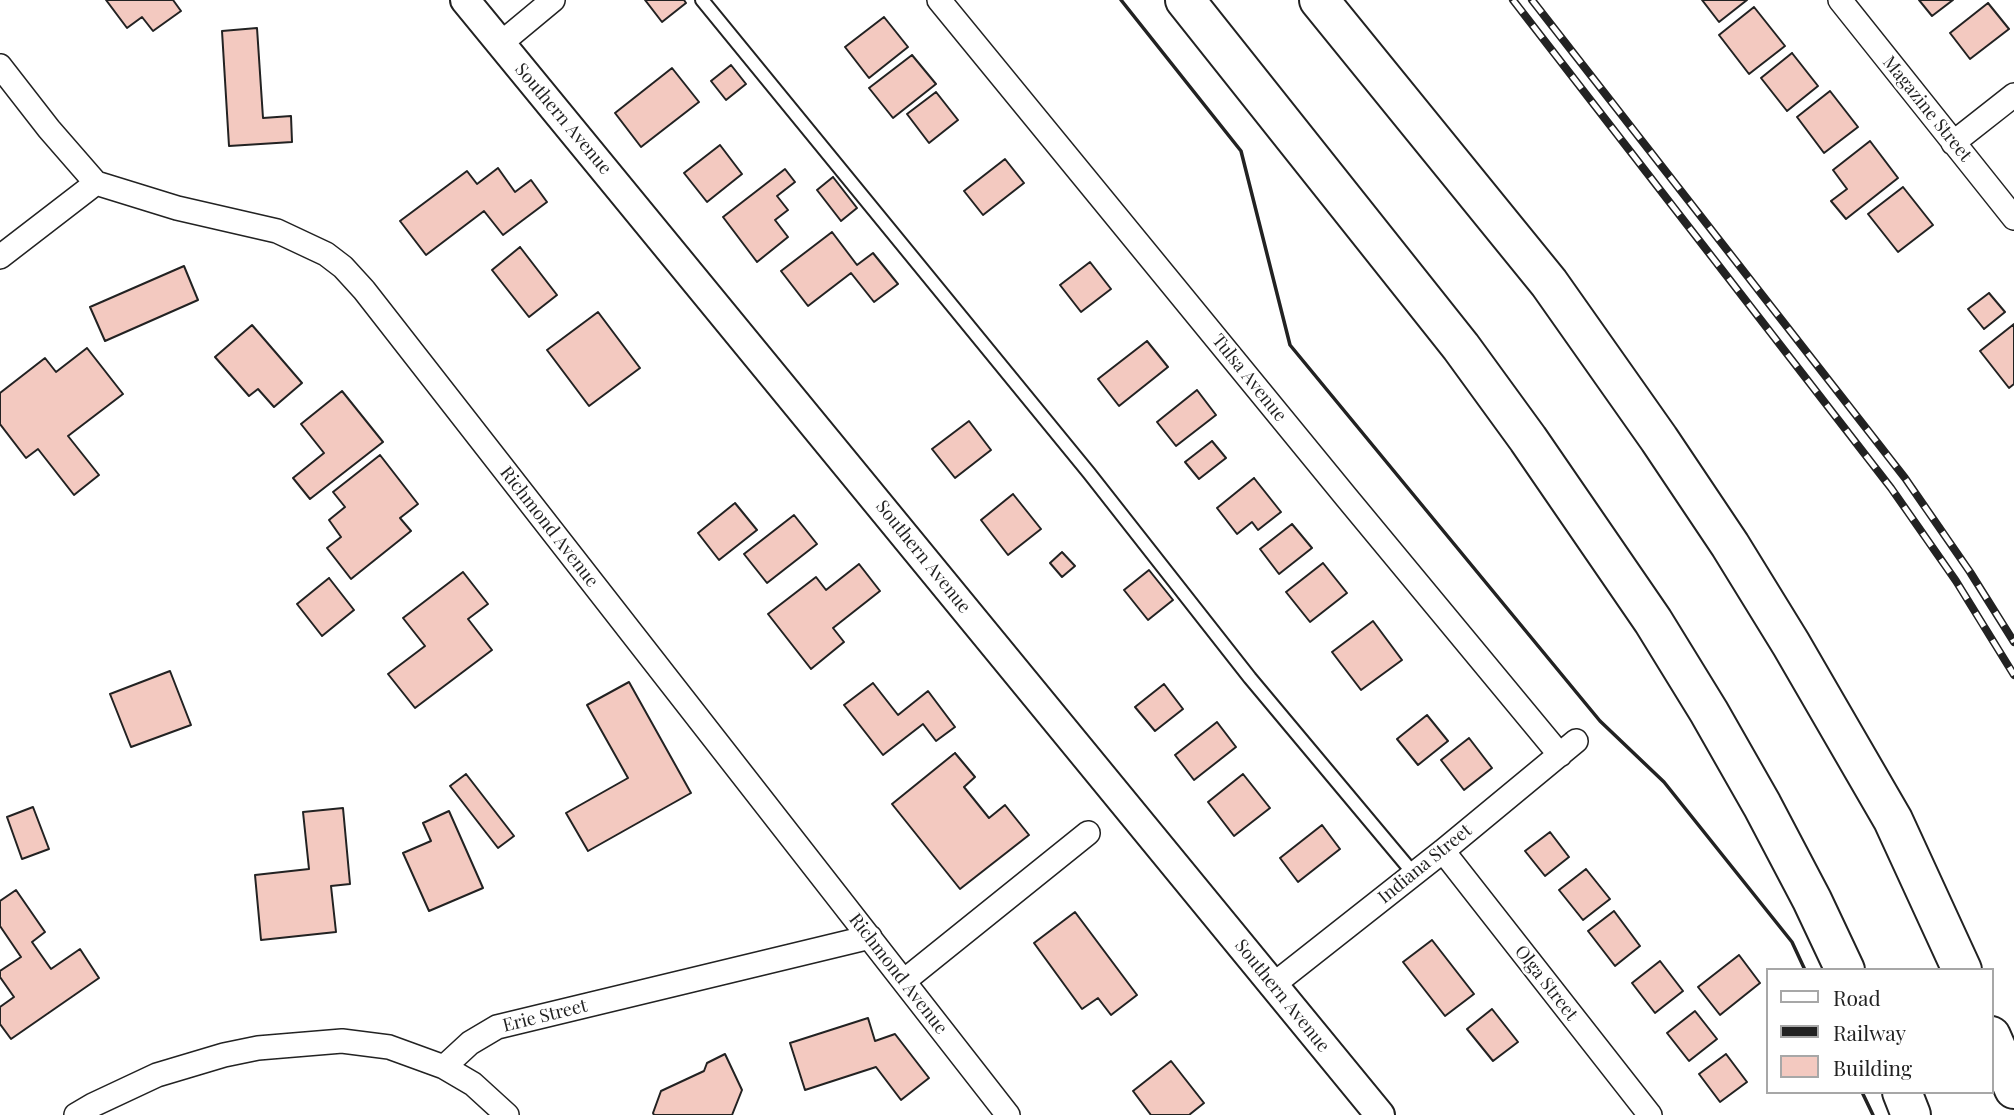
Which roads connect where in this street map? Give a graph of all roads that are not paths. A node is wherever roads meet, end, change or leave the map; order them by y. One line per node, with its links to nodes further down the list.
1 (465, 0): 8 (street, Southern Avenue)
2 (553, 0): 8 (street)
3 (702, 0): 18 (lane)
4 (939, 0): 15 (street, Tulsa Avenue)
5 (1185, 0): 20 (highway)
6 (1319, 0): 21 (highway)
7 (1840, 0): 11 (street, Magazine Street)
8 (500, 44): 23 (street, Southern Avenue)
9 (0, 66): 12 (street)
10 (2014, 95): 11 (street)
11 (1953, 142): 13 (street, Magazine Street)
12 (96, 183): 14 (street); 19 (street, Richmond Avenue)
13 (2014, 218)
14 (0, 257)
15 (1568, 748): 17 (street, Indiana Street)
16 (1088, 832): 22 (street)
17 (1443, 851): 18 (street, Indiana Street); 32 (street, Olga Street)
18 (1414, 874): 23 (street, Indiana Street)
19 (870, 937): 22 (street, Richmond Avenue); 25 (street, Erie Street)
20 (1844, 968)
21 (1961, 968)
22 (904, 981): 30 (street, Richmond Avenue)
23 (1273, 985): 31 (street, Southern Avenue)
24 (1993, 1041): 26 (highway)
25 (444, 1067): 28 (street); 29 (street)
26 (2014, 1089)
27 (1903, 1094): 33 (highway)
28 (76, 1115)
29 (507, 1115)
30 (1008, 1115)
31 (1380, 1115)
32 (1650, 1115)
33 (1911, 1115)

